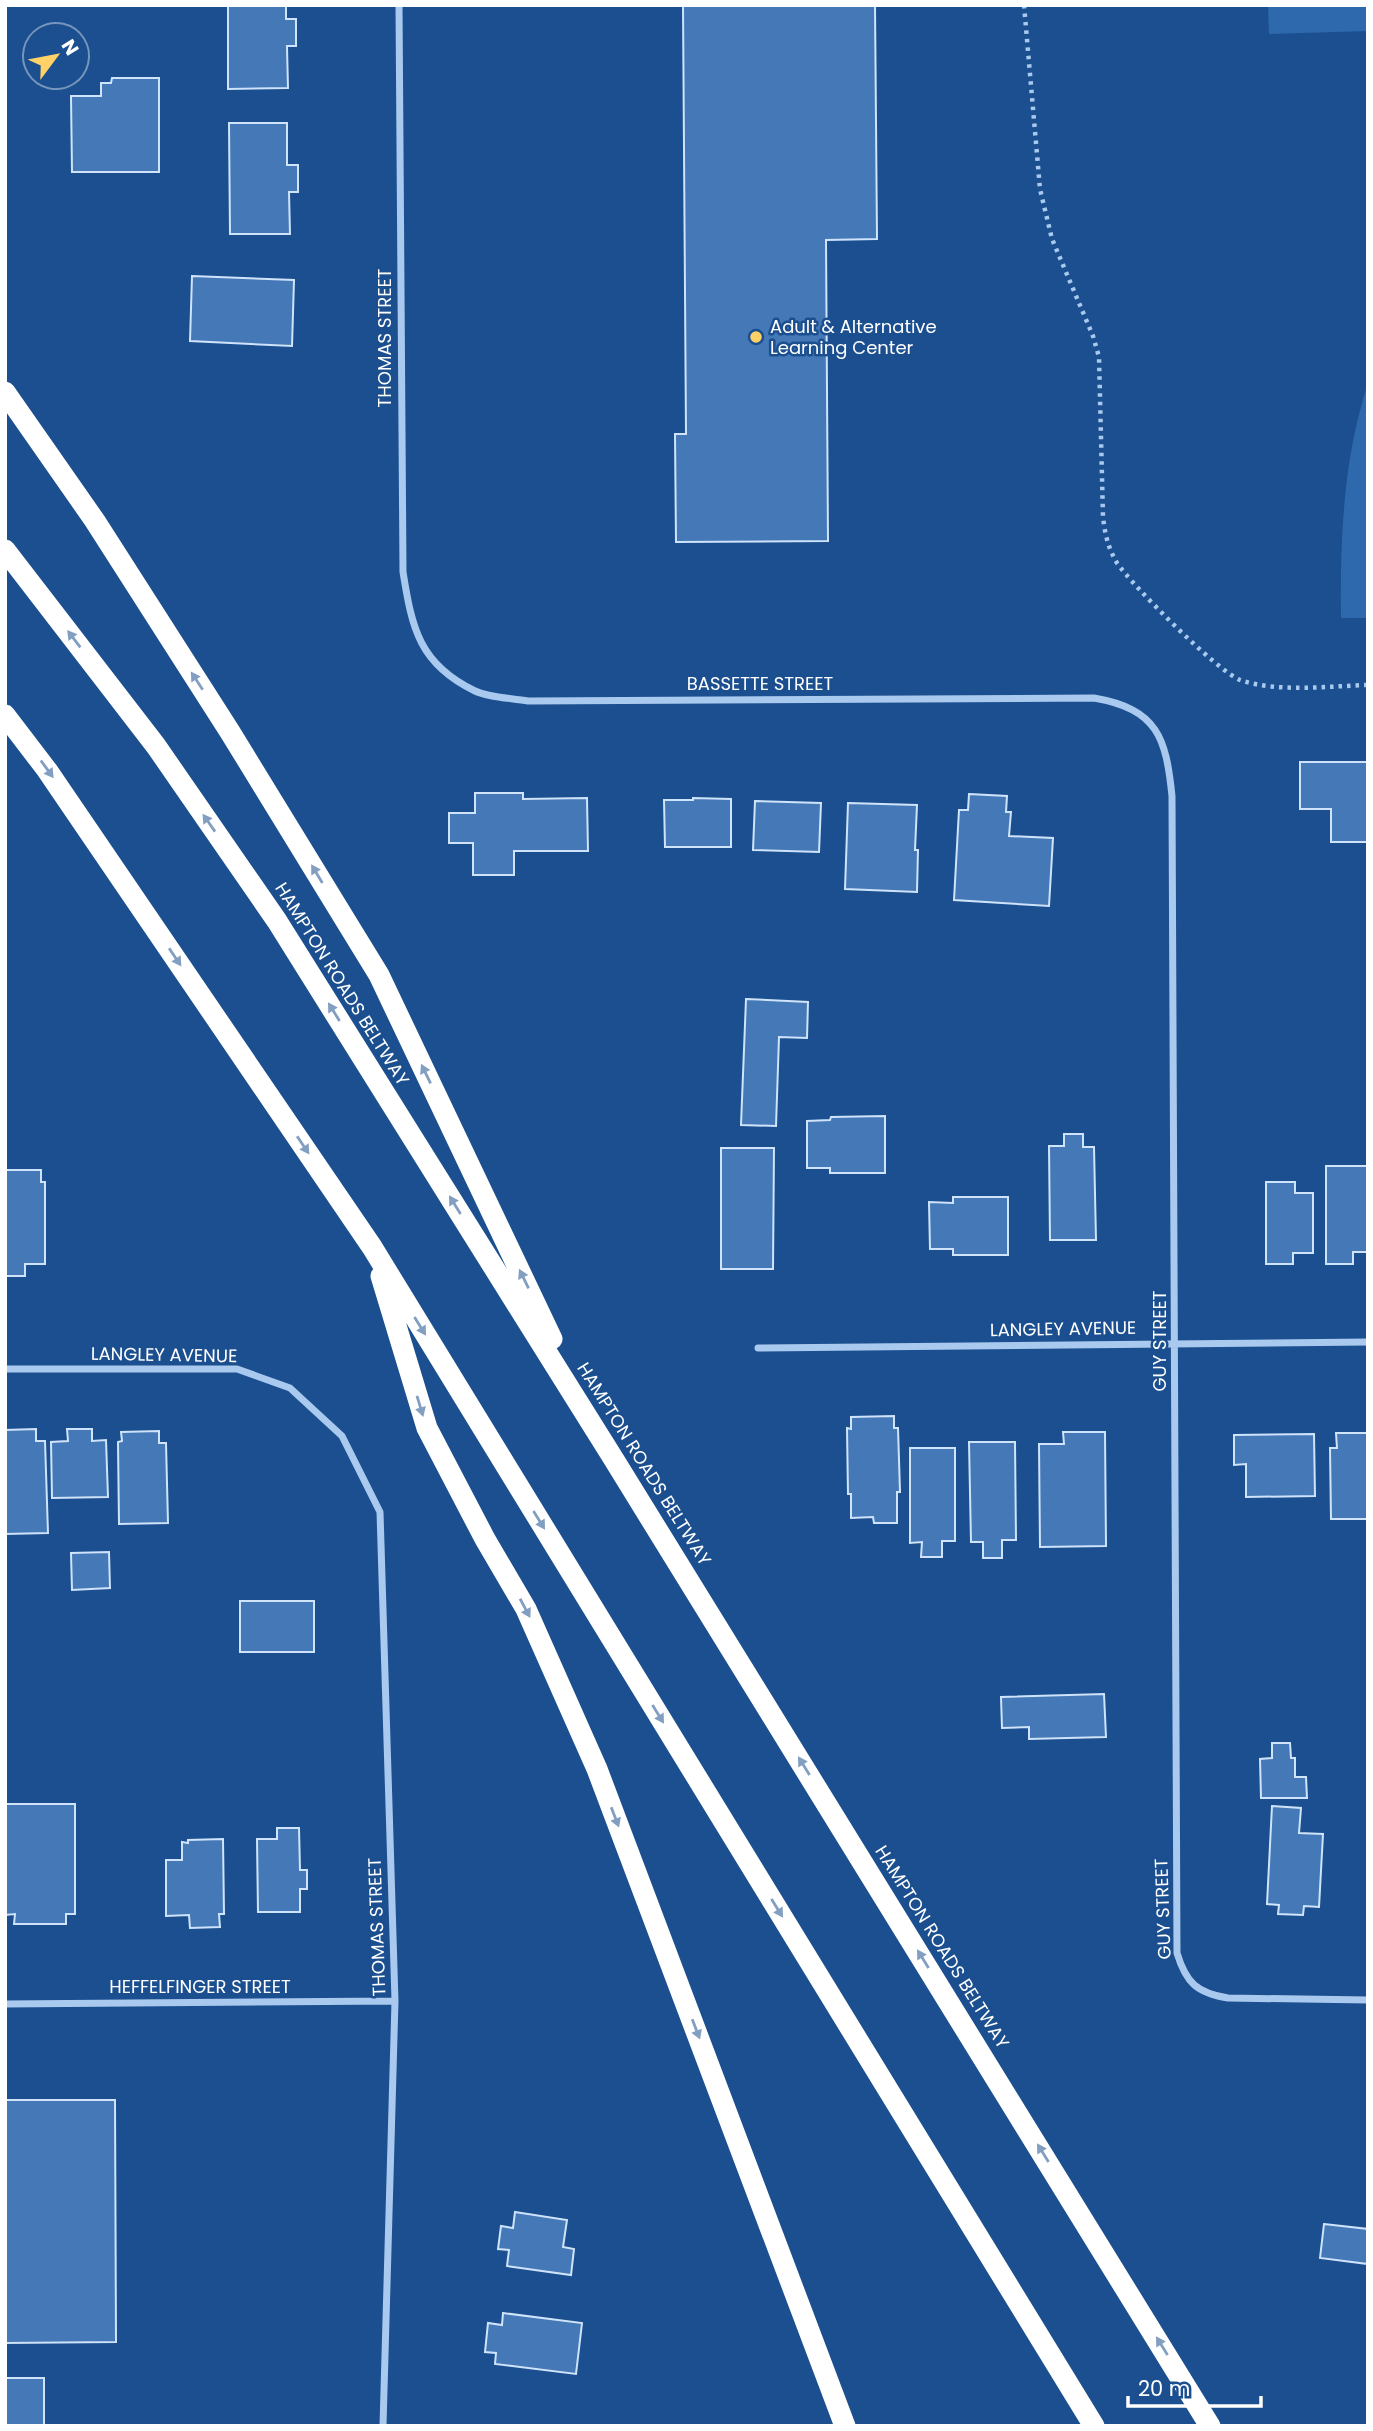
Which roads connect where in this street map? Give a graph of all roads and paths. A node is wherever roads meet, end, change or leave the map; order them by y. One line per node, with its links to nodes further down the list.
1 (399, 5): 5 (street, THOMAS STREET)
2 (1024, 5): 6 (path)
3 (5, 392): 14 (highway, one-way to 3)
4 (5, 550): 14 (highway, HAMPTON ROADS BELTWAY, one-way to 4)
5 (434, 664): 7 (street, BASSETTE STREET)
6 (1368, 685)
7 (1094, 698): 11 (street, GUY STREET)
8 (5, 715): 9 (highway, one-way to 9)
9 (372, 1247): 20 (highway, one-way to 20); 21 (highway, one-way to 21)
10 (1368, 1342): 11 (street, LANGLEY AVENUE)
11 (1175, 1343): 12 (street, LANGLEY AVENUE); 16 (street, GUY STREET)
12 (758, 1349)
13 (5, 1368): 15 (street, LANGLEY AVENUE)
14 (596, 1429): 22 (highway, HAMPTON ROADS BELTWAY, one-way to 14)
15 (342, 1436): 17 (street, THOMAS STREET)
16 (1368, 2000)
17 (395, 2001): 18 (street, HEFFELFINGER STREET); 19 (street, THOMAS STREET)
18 (5, 2004)
19 (383, 2426)
20 (845, 2426)
21 (1094, 2426)
22 (1210, 2426)

